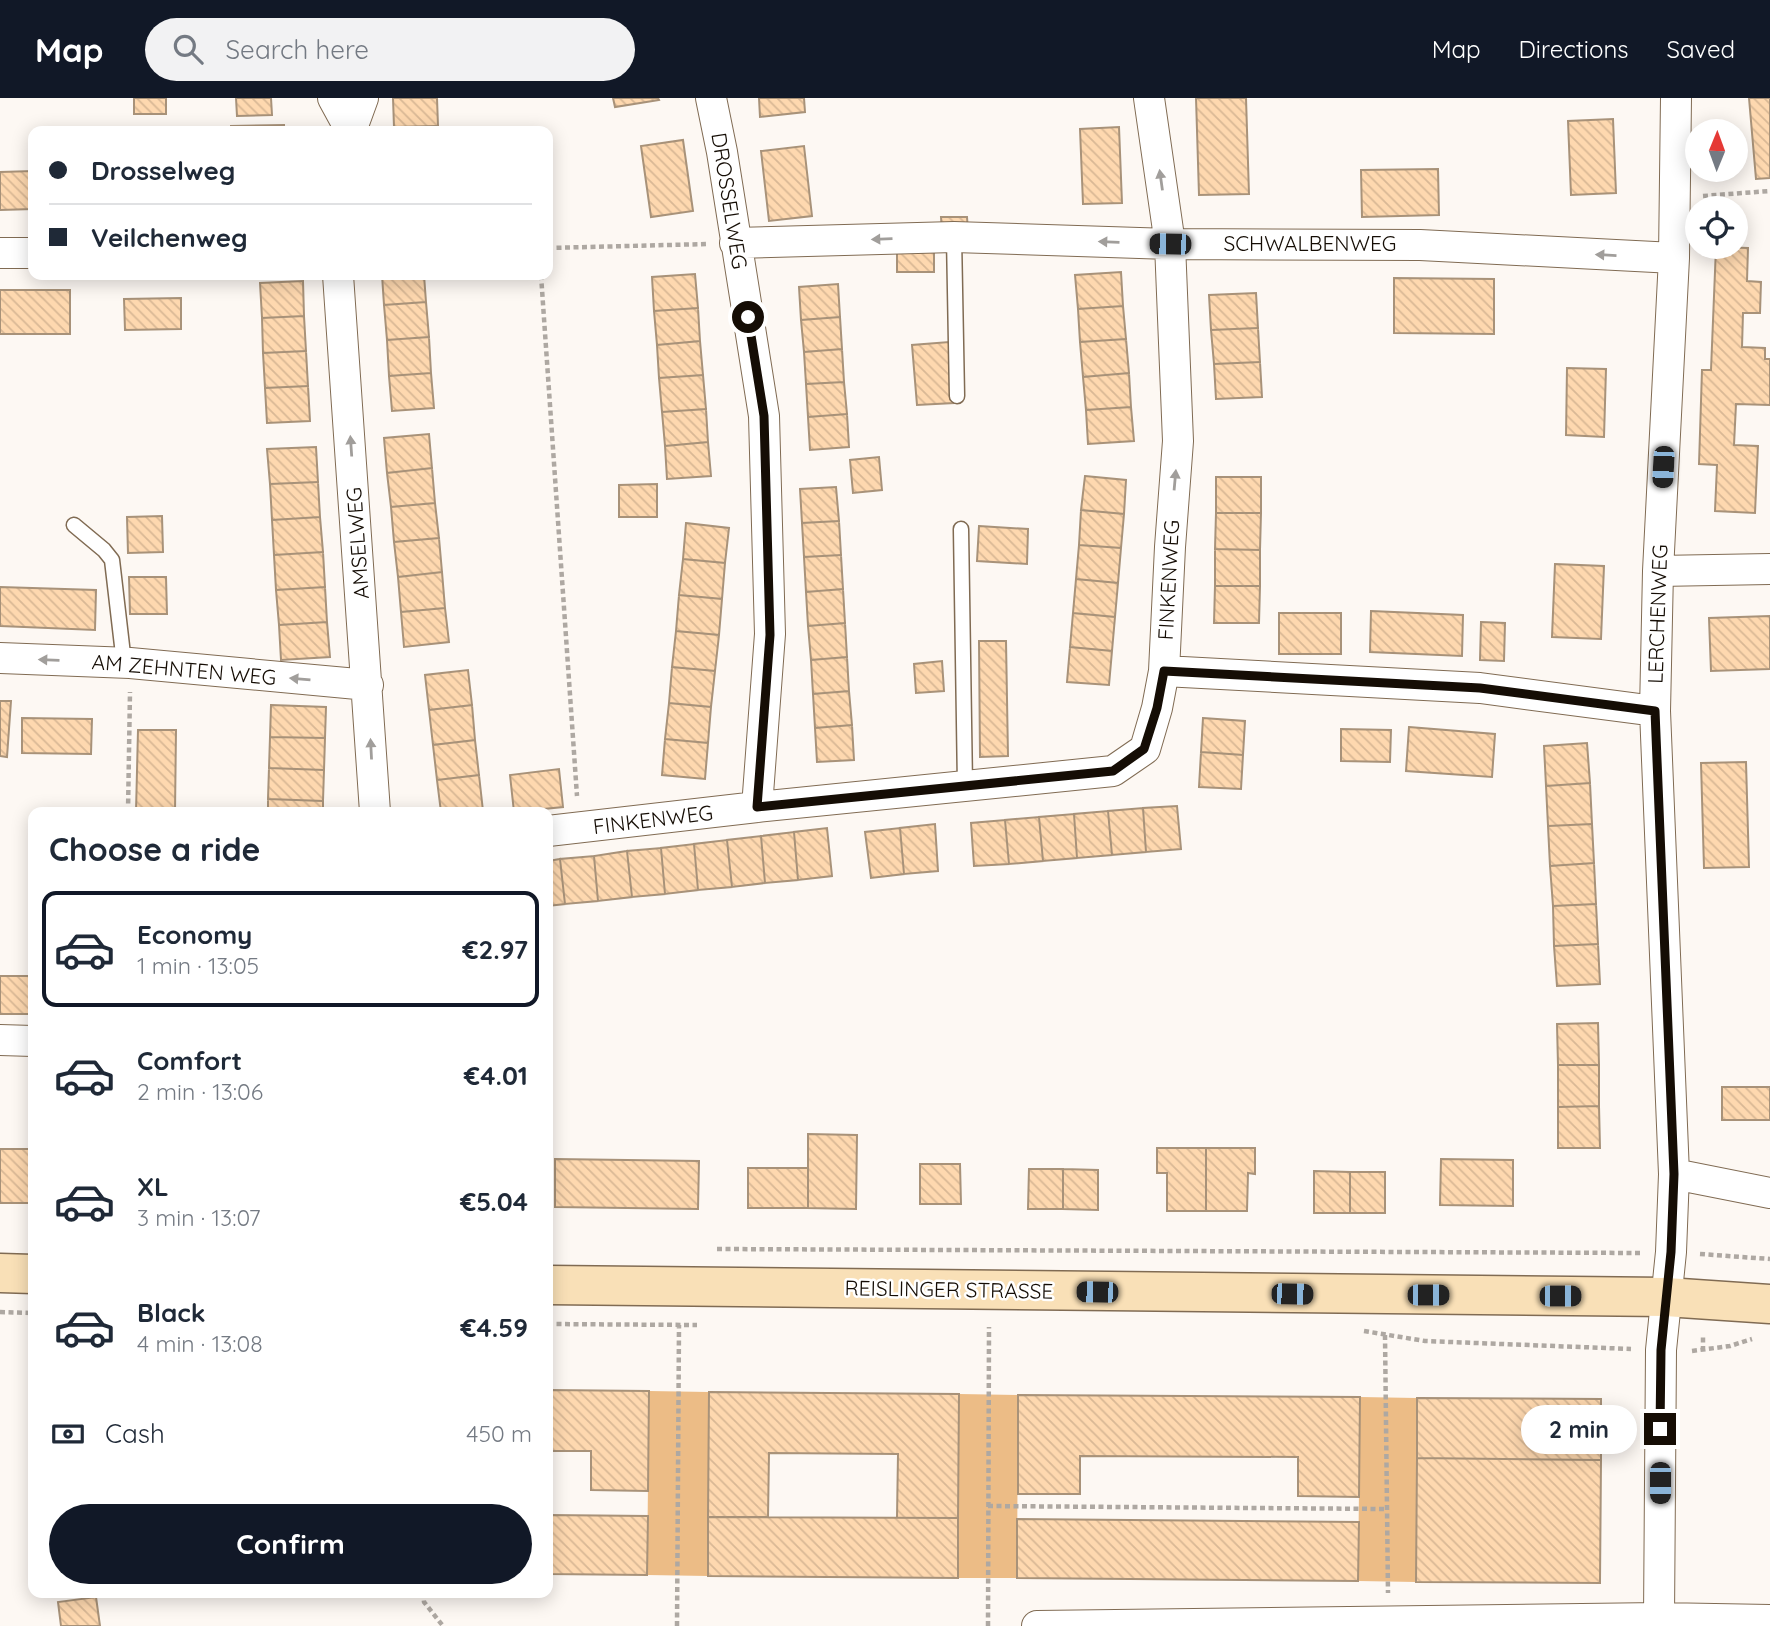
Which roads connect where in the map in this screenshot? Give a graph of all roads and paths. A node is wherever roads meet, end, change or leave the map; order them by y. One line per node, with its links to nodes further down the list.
1 (333, 98): 6 (street)
2 (363, 98): 7 (street)
3 (711, 98): 11 (street, DROSSELWEG)
4 (1149, 98): 12 (street, FINKENWEG, one-way to 4)
5 (1676, 98): 9 (street, LERCHENWEG)
6 (348, 126)
7 (353, 126)
8 (1770, 191): 9 (path)
9 (1674, 198): 16 (street, LERCHENWEG)
10 (954, 237): 11 (street, SCHWALBENWEG, one-way to 11); 12 (street, SCHWALBENWEG, one-way to 10); 19 (lane)
11 (735, 243): 13 (path); 32 (street, DROSSELWEG)
12 (1170, 244): 16 (street, SCHWALBENWEG, one-way to 12); 26 (street, FINKENWEG, one-way to 12)
13 (553, 248)
14 (0, 253): 15 (street)
15 (28, 253)
16 (1674, 258): 23 (street, LERCHENWEG)
17 (338, 280): 27 (street, AMSELWEG, one-way to 17)
18 (541, 280): 33 (path)
19 (957, 396)
20 (74, 525): 25 (lane)
21 (961, 529): 29 (lane)
22 (1770, 569): 23 (street)
23 (1658, 571): 28 (street, LERCHENWEG)
24 (0, 658): 25 (street, AM ZEHNTEN WEG, one-way to 24)
25 (127, 663): 27 (street, AM ZEHNTEN WEG, one-way to 25); 30 (path)
26 (1164, 671): 28 (street); 29 (street, FINKENWEG)
27 (368, 685): 31 (street, AMSELWEG, one-way to 27)
28 (1655, 711): 37 (street, LERCHENWEG)
29 (965, 786): 32 (street, FINKENWEG)
30 (128, 807)
31 (374, 807)
32 (757, 807): 33 (street, FINKENWEG)
33 (579, 829): 34 (street, FINKENWEG)
34 (553, 831)
35 (0, 1040): 36 (street)
36 (28, 1041)
37 (1674, 1174): 38 (street); 46 (street, LERCHENWEG)
38 (1770, 1193)
39 (707, 1249): 40 (path)
40 (1630, 1253)
41 (1742, 1256): 42 (path)
42 (1770, 1259)
43 (0, 1273): 44 (street)
44 (28, 1274)
45 (553, 1285): 46 (street, REISLINGER STRASSE)
46 (1667, 1297): 49 (street, REISLINGER STRASSE); 58 (street, LERCHENWEG)
47 (0, 1312): 48 (path)
48 (28, 1313)
49 (1764, 1321): 58 (path)
50 (553, 1324): 51 (path)
51 (679, 1325): 52 (path); 66 (path)
52 (706, 1325)
53 (975, 1327): 54 (path)
54 (989, 1327): 55 (path); 59 (path)
55 (1003, 1327)
56 (1354, 1330): 57 (path)
57 (1385, 1335): 58 (path); 60 (path)
58 (1661, 1350): 62 (street, LERCHENWEG)
59 (988, 1506): 60 (path); 67 (path)
60 (1387, 1509): 64 (path)
61 (424, 1598): 65 (path)
62 (1659, 1618): 63 (street); 64 (street)
63 (1770, 1620)
64 (1388, 1621): 68 (street)
65 (443, 1626)
66 (677, 1626)
67 (988, 1626)
68 (1037, 1626)

